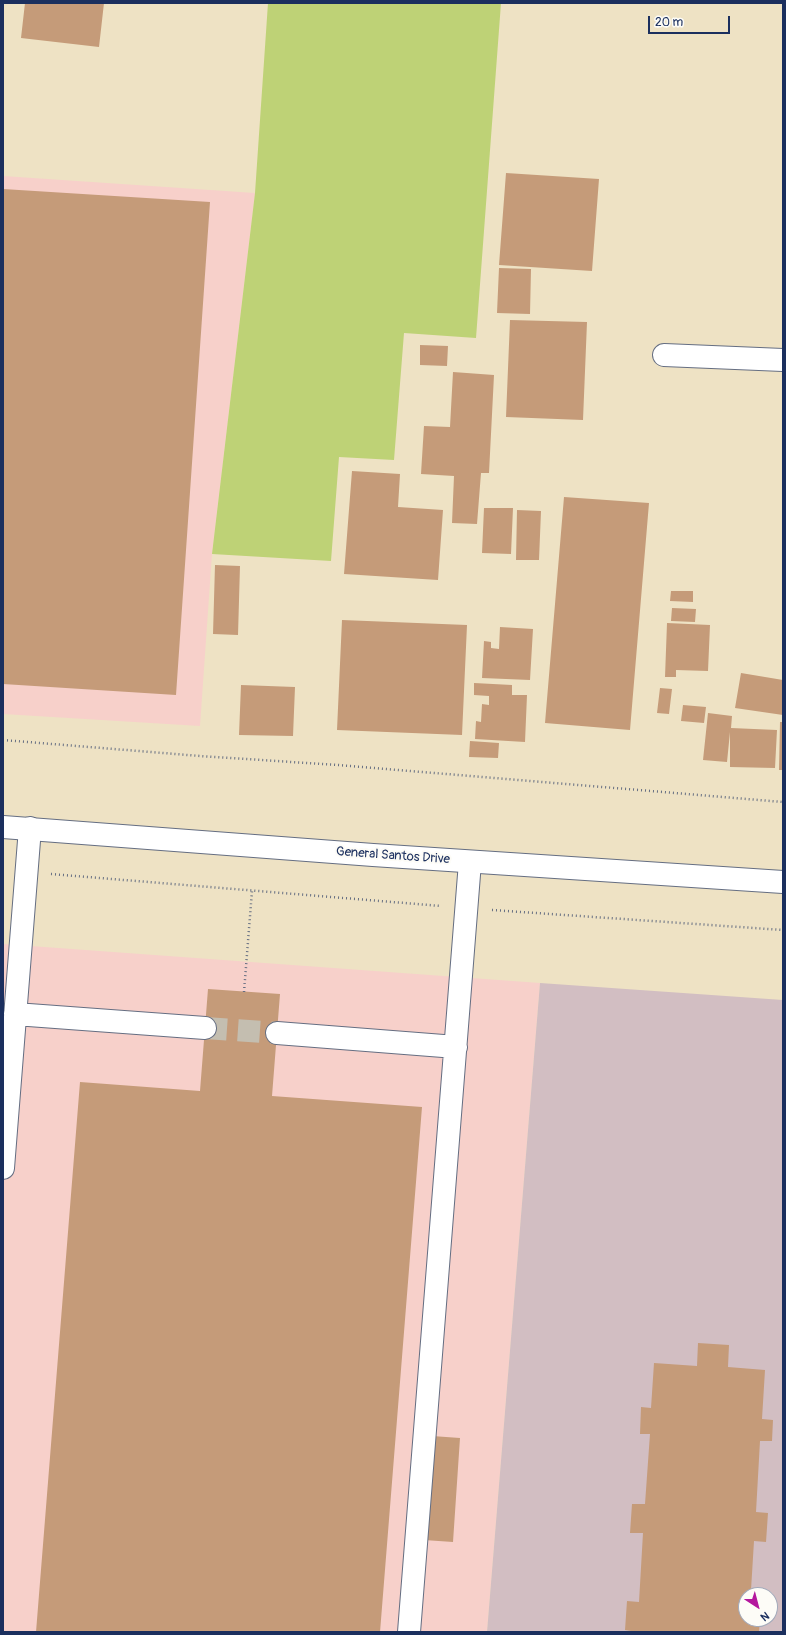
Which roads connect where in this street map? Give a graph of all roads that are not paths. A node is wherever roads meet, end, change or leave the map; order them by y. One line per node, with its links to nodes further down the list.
1 (664, 355): 2 (main road)
2 (783, 360)
3 (3, 827): 4 (main road, General Santos Drive)
4 (30, 828): 5 (main road, General Santos Drive); 7 (main road)
5 (470, 862): 6 (main road, General Santos Drive); 10 (main road)
6 (783, 882)
7 (15, 1014): 8 (main road); 11 (main road)
8 (205, 1028)
9 (277, 1033): 10 (main road)
10 (456, 1046): 12 (main road)
11 (3, 1168)
12 (409, 1632)

